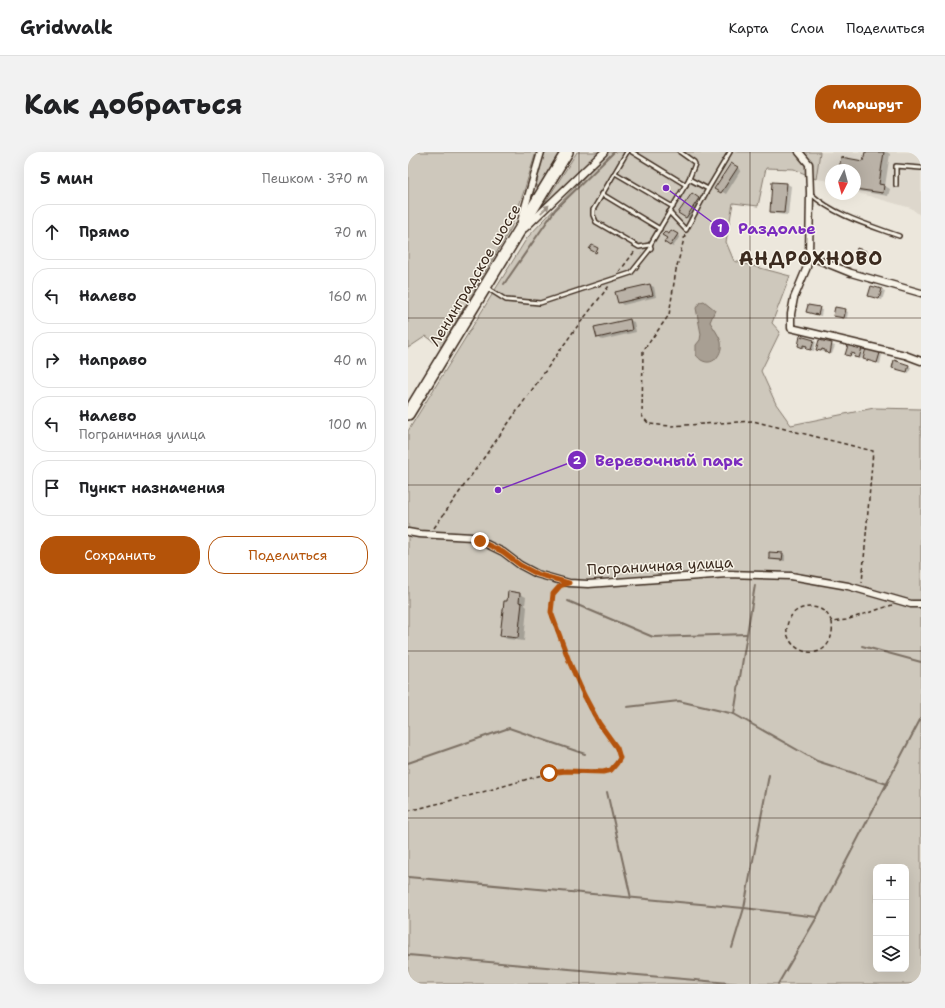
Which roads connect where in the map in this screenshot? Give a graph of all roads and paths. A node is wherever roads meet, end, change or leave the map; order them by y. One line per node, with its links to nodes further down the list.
1 (541, 152): 21 (street)
2 (568, 152): 21 (highway, Ленинградское шоссе)
3 (604, 152): 21 (street, one-way to 3)
4 (627, 152): 10 (lane)
5 (632, 152): 12 (lane)
6 (680, 152): 11 (lane)
7 (730, 152): 14 (lane)
8 (799, 152): 15 (street)
9 (921, 168): 13 (lane)
10 (615, 173): 16 (lane); 17 (lane)
11 (690, 179): 12 (lane); 14 (lane)
12 (686, 185): 17 (lane)
13 (896, 186)
14 (708, 190): 20 (lane)
15 (810, 193): 22 (lane); 25 (street)
16 (602, 194): 19 (lane); 24 (lane)
17 (673, 207): 18 (lane)
18 (669, 212): 19 (lane); 20 (lane)
19 (660, 229): 23 (lane)
20 (686, 230): 35 (path)
21 (517, 236): 28 (highway, Ленинградское шоссе)
22 (898, 236)
23 (650, 245): 24 (lane); 28 (lane)
24 (639, 247): 26 (path)
25 (809, 256): 29 (street); 30 (street)
26 (616, 277)
27 (611, 283): 33 (path)
28 (485, 287): 31 (highway, Ленинградское шоссе)
29 (921, 293)
30 (921, 362)
31 (408, 414)
32 (408, 532): 33 (street, Пограничная улица)
33 (429, 535): 34 (street, Пограничная улица)
34 (569, 583): 35 (street, Пограничная улица); 39 (path)
35 (861, 589): 37 (street, Пограничная улица)
36 (895, 604): 38 (path)
37 (921, 604)
38 (832, 622): 38 (path)
39 (408, 811)

